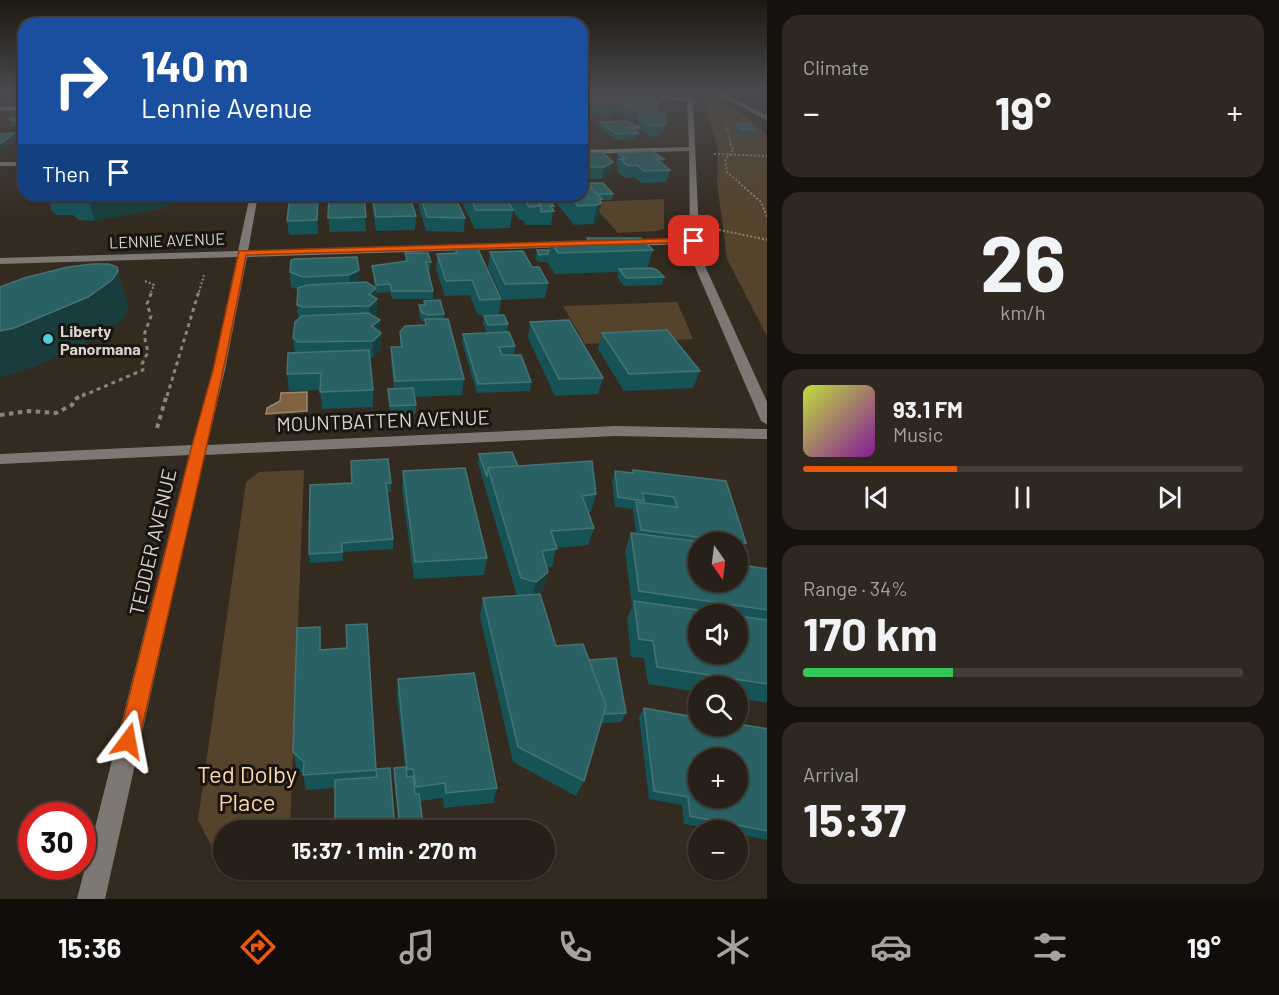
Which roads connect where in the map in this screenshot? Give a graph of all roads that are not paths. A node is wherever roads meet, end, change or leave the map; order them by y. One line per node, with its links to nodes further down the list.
1 (691, 135): 2 (street)
2 (693, 149): 3 (street); 7 (street)
3 (588, 152)
4 (18, 164): 5 (street)
5 (0, 165)
6 (253, 201): 10 (street, TEDDER AVENUE)
7 (694, 241): 8 (street); 12 (street)
8 (612, 243)
9 (577, 244): 10 (street, LENNIE AVENUE)
10 (242, 253): 11 (street, LENNIE AVENUE); 14 (street, TEDDER AVENUE)
11 (0, 261)
12 (767, 419)
13 (767, 434): 14 (street, MOUNTBATTEN AVENUE)
14 (198, 449): 15 (street, MOUNTBATTEN AVENUE); 16 (street, TEDDER AVENUE)
15 (0, 459)
16 (91, 899)

